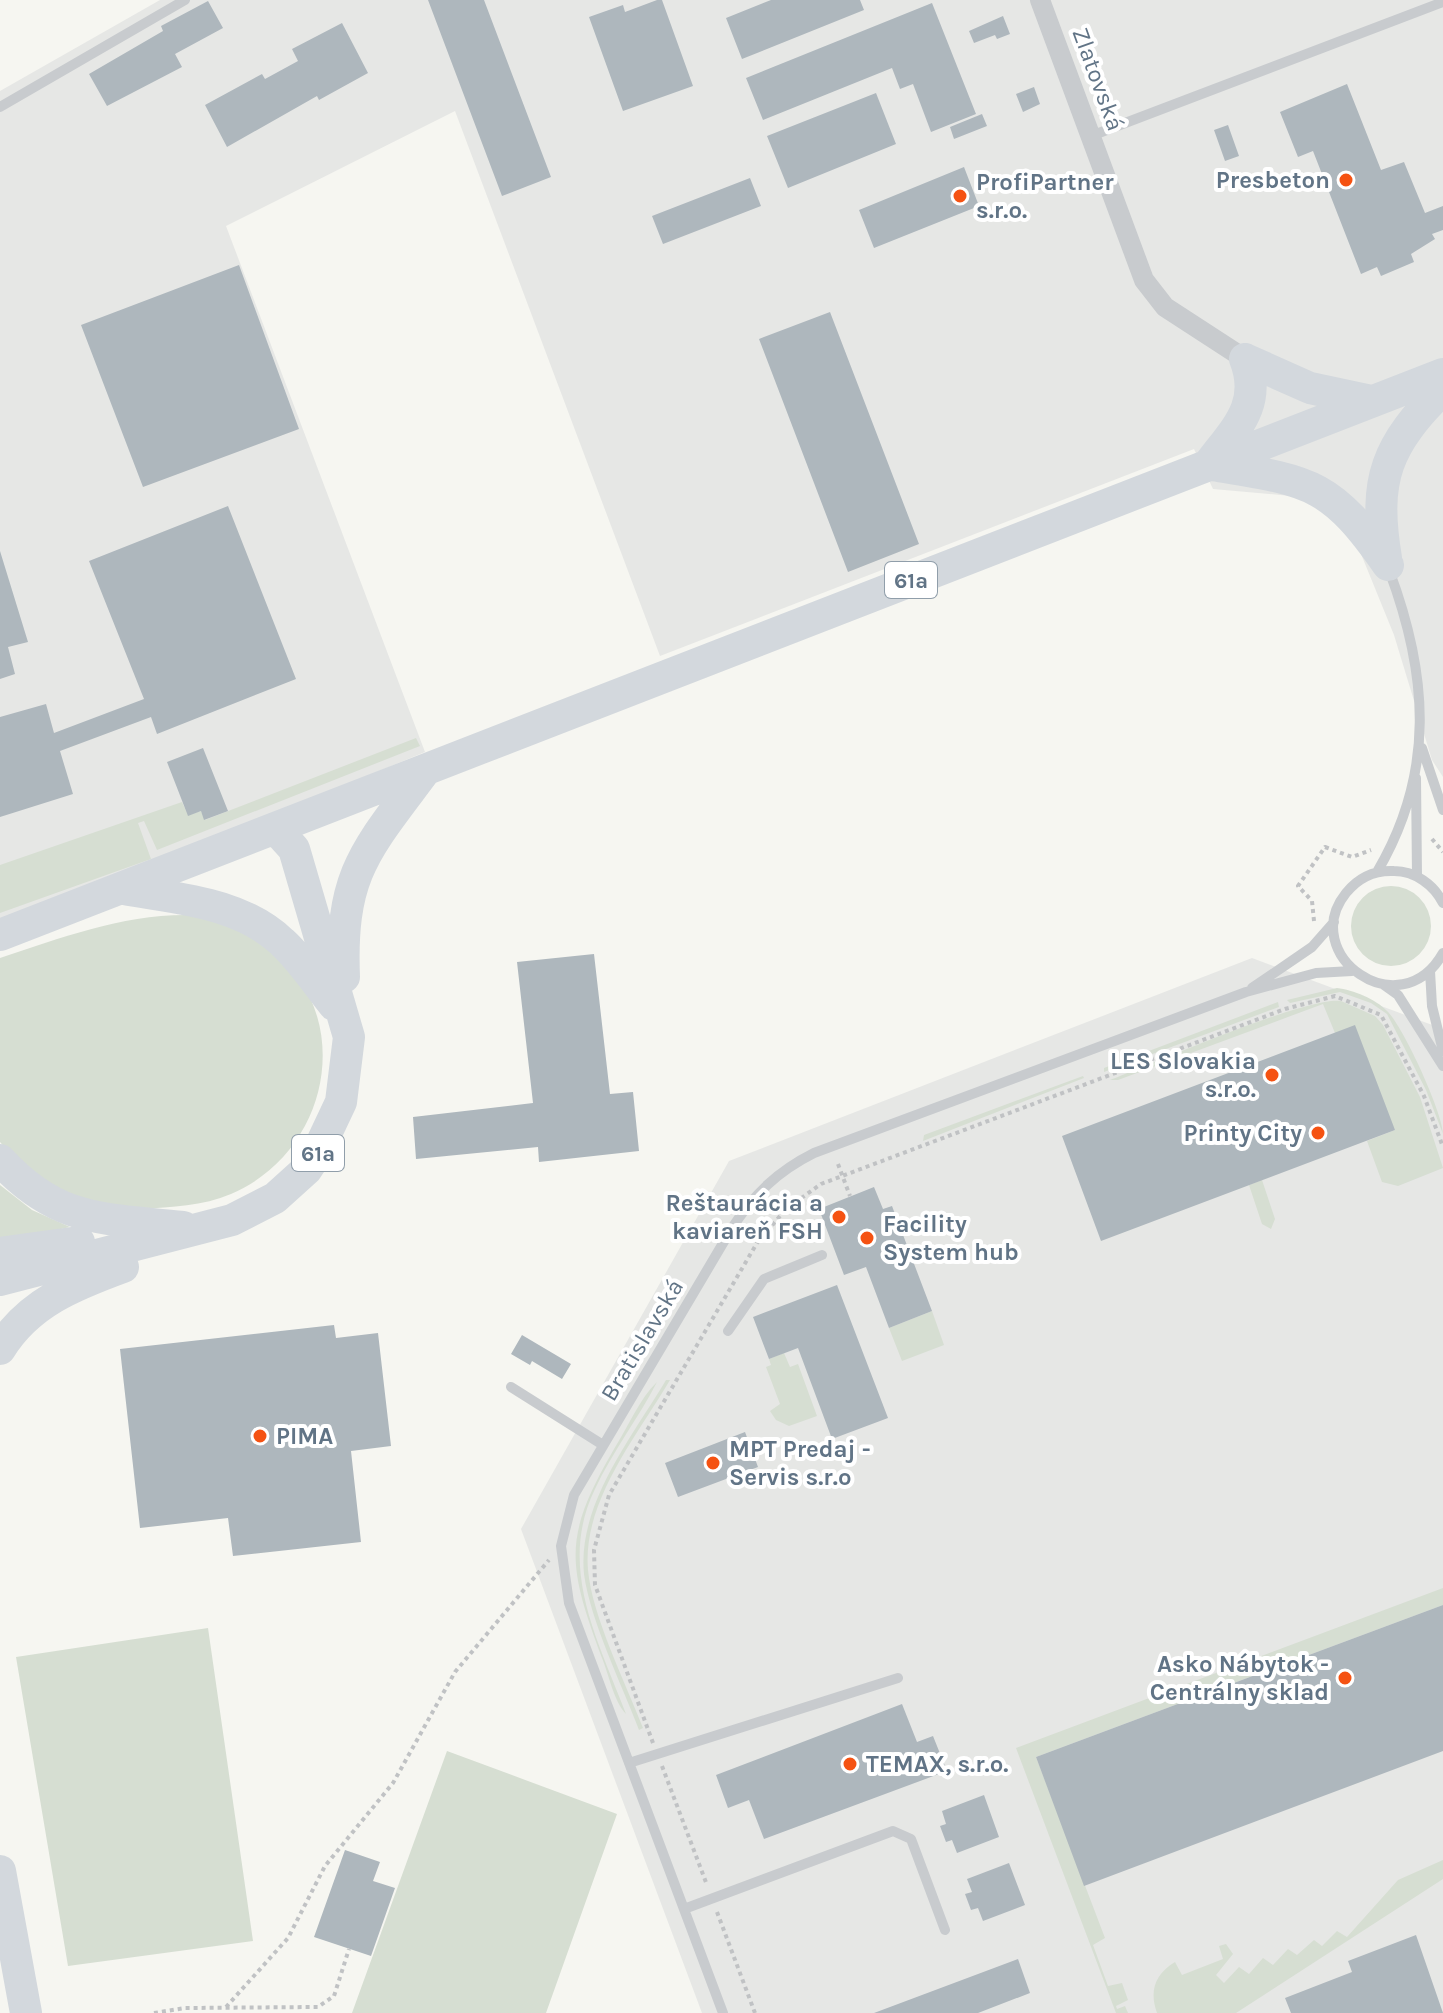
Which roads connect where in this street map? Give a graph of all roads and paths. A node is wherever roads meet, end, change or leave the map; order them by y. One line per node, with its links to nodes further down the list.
1 (185, 0): 4 (lane)
2 (1040, 0): 5 (street, Zlatovská)
3 (1443, 2): 5 (lane)
4 (0, 107)
5 (1091, 136): 6 (street, Zlatovská)
6 (1245, 359): 9 (main road); 10 (main road)
7 (1443, 374): 9 (main road, 61a)
8 (1443, 389): 11 (main road)
9 (1371, 401): 10 (main road, 61a)
10 (1209, 464): 11 (main road); 13 (main road, 61a)
11 (1388, 565): 12 (lane)
12 (1420, 744): 14 (lane); 15 (lane)
13 (424, 772): 16 (main road, 61a); 33 (main road, 61a)
14 (1415, 773): 20 (lane); 21 (lane)
15 (1443, 810)
16 (275, 828): 23 (main road, 61a); 33 (main road, 61a)
17 (1429, 838): 19 (path)
18 (1375, 844): 26 (path)
19 (1443, 852)
20 (1377, 872): 21 (lane); 25 (lane)
21 (1417, 876): 22 (lane)
22 (1438, 887): 24 (lane)
23 (124, 889): 27 (main road, 61a); 33 (main road)
24 (1443, 903)
25 (1334, 922): 29 (lane); 32 (lane)
26 (1312, 926)
27 (0, 935)
28 (1443, 953): 30 (lane)
29 (1352, 971): 31 (lane); 32 (lane)
30 (1430, 971): 31 (lane); 34 (lane)
31 (1384, 985): 35 (lane)
32 (1246, 992): 48 (lane, Bratislavská)
33 (345, 1020): 41 (main road, 61a)
34 (1443, 1051)
35 (1443, 1066)
36 (1443, 1147): 39 (path)
37 (0, 1160): 41 (main road)
38 (838, 1164): 39 (path)
39 (843, 1175): 40 (path); 51 (path)
40 (850, 1196)
41 (206, 1229): 42 (main road, 61a); 44 (main road, 61a); 46 (main road, 61a)
42 (0, 1253)
43 (822, 1255): 45 (lane)
44 (0, 1280)
45 (728, 1331)
46 (0, 1349)
47 (511, 1387): 48 (lane)
48 (603, 1445): 49 (lane, Bratislavská)
49 (561, 1546): 52 (lane, Bratislavská); 58 (path)
50 (898, 1678): 51 (lane)
51 (657, 1752): 52 (lane); 54 (path)
52 (629, 1763): 55 (lane, Bratislavská)
53 (0, 1871): 59 (main road)
54 (712, 1899): 55 (lane); 56 (lane); 62 (path)
55 (684, 1909): 61 (lane, Bratislavská)
56 (945, 1930)
57 (349, 1949): 58 (path)
58 (226, 2007): 60 (path)
59 (26, 2013)
60 (154, 2013)
61 (723, 2013)
62 (755, 2013)

